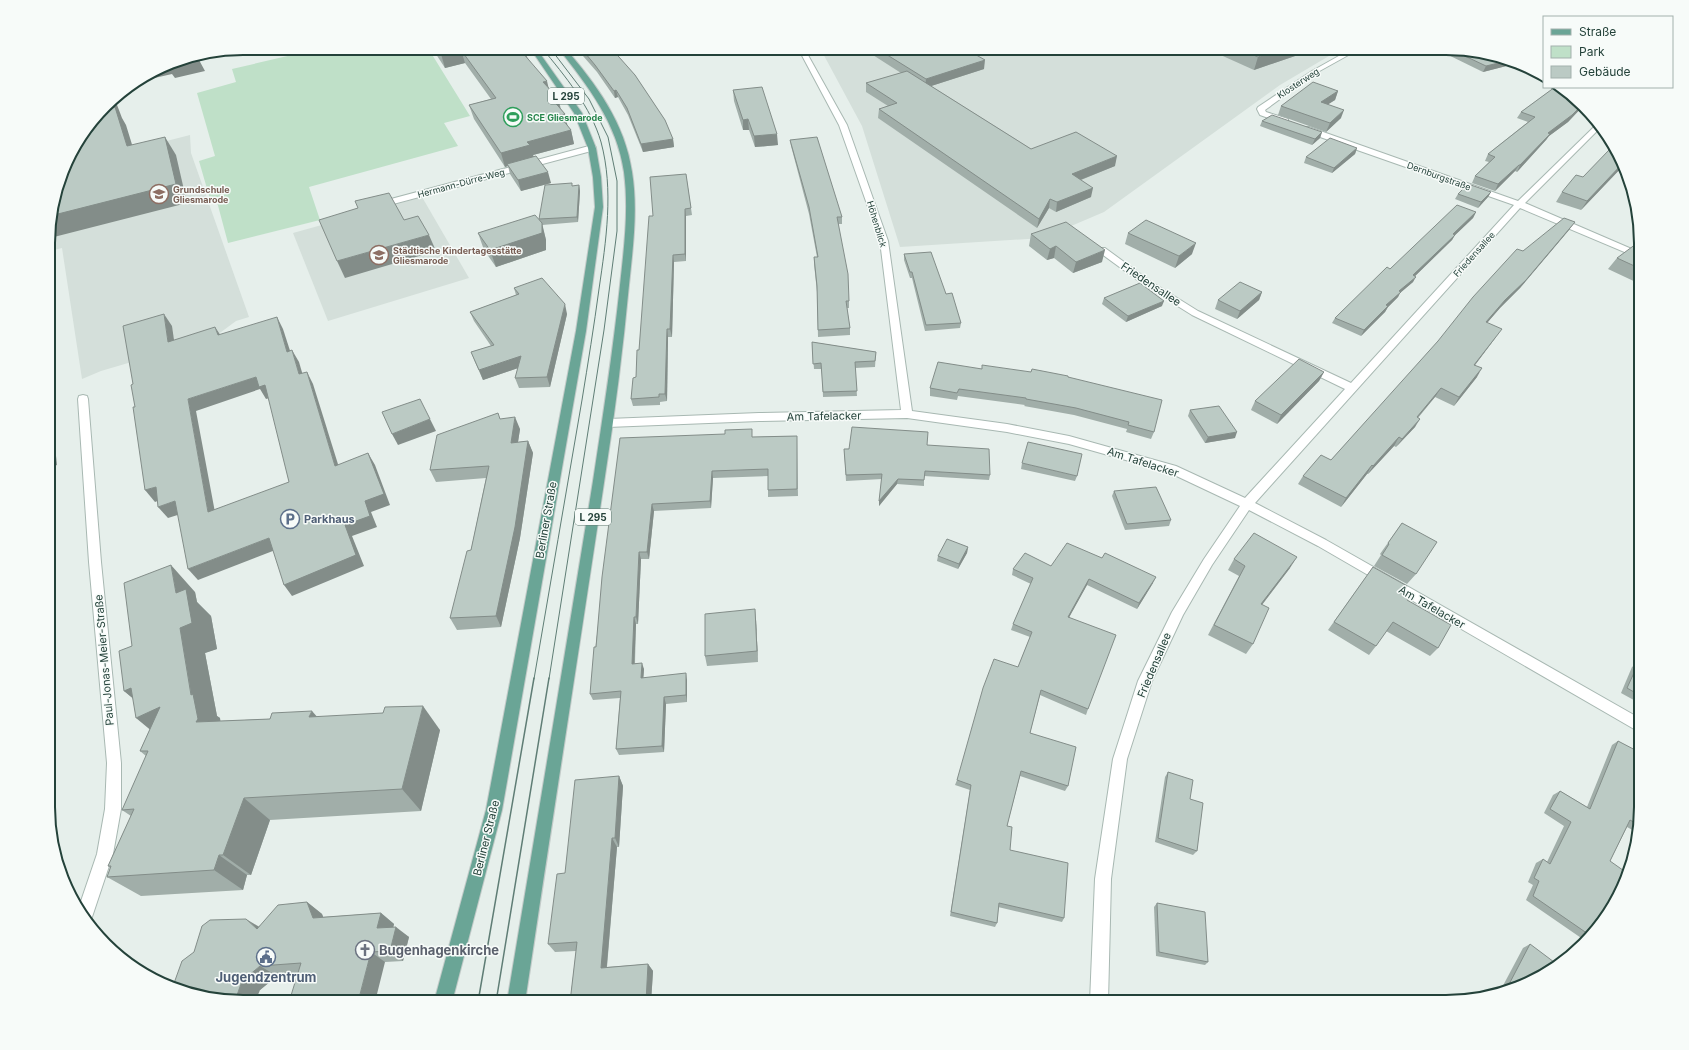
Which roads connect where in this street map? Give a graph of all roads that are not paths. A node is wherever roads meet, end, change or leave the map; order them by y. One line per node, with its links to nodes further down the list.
1 (538, 55): 7 (main road, Berliner Straße / L 295)
2 (567, 55): 15 (main road, L 295)
3 (805, 55): 14 (street, Höhenblick)
4 (1345, 55): 5 (street, Klosterweg)
5 (1261, 108): 8 (street, Dernburgstraße)
6 (1595, 129): 8 (street, Friedensallee)
7 (592, 148): 9 (street, Hermann-Dürre-Weg); 19 (main road, Berliner Straße / L 295)
8 (1519, 204): 11 (street, Dernburgstraße); 12 (street, Friedensallee)
9 (373, 207)
10 (1102, 250): 12 (street, Friedensallee)
11 (1634, 253)
12 (1353, 388): 16 (street, Friedensallee)
13 (83, 399): 18 (street, Paul-Jonas-Meier-Straße)
14 (907, 414): 15 (street, Am Tafelacker); 16 (street, Am Tafelacker)
15 (608, 423): 20 (main road, L 295)
16 (1247, 504): 17 (street, Am Tafelacker); 21 (street, Friedensallee)
17 (1634, 723)
18 (86, 910)
19 (445, 995)
20 (517, 995)
21 (1099, 995)

